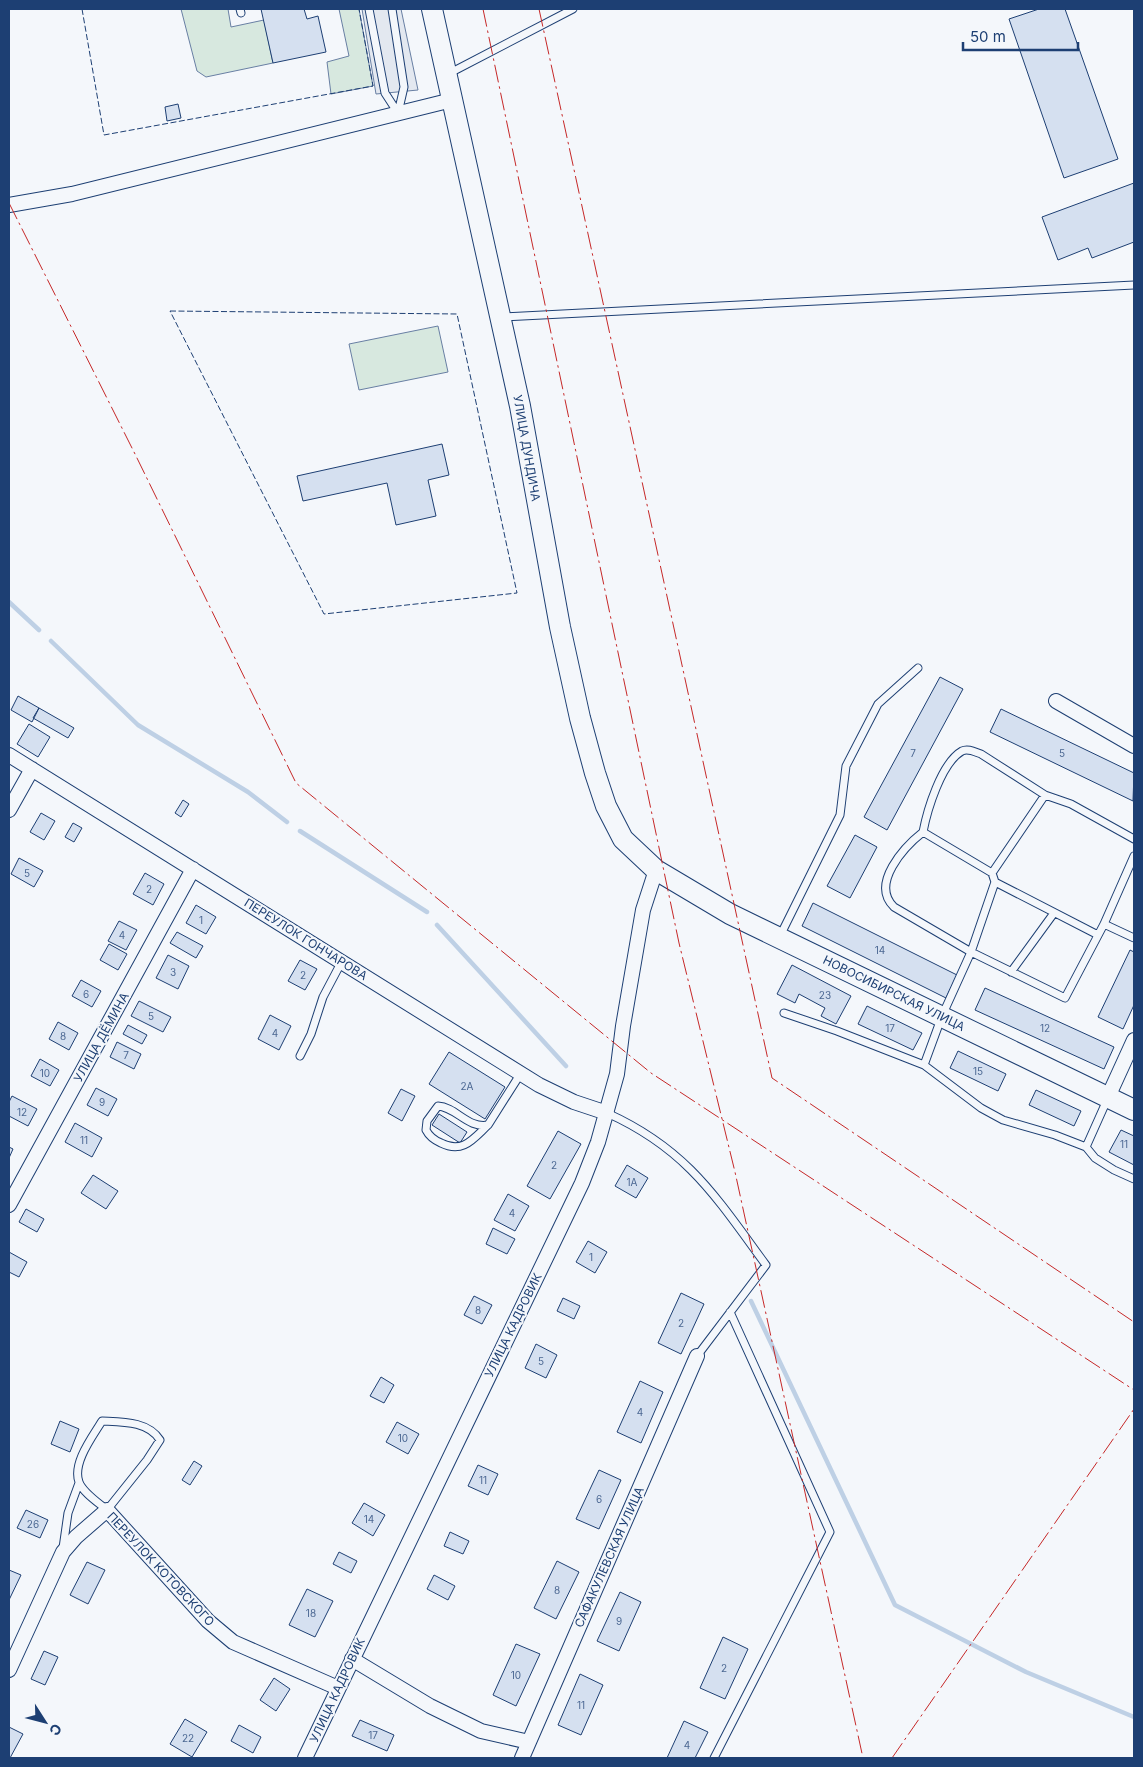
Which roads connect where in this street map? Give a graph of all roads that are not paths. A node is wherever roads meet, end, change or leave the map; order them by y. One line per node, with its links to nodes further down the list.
1 (369, 9): 7 (lane)
2 (392, 9): 7 (lane)
3 (432, 9): 5 (main road, УЛИЦА ДУНДИЧА)
4 (573, 9): 5 (lane)
5 (448, 74): 6 (main road, УЛИЦА ДУНДИЧА)
6 (452, 100): 7 (street); 10 (main road, УЛИЦА ДУНДИЧА)
7 (398, 113): 8 (street)
8 (9, 204)
9 (1134, 285): 10 (lane)
10 (501, 317): 22 (main road, УЛИЦА ДУНДИЧА)
11 (918, 668): 28 (lane)
12 (1056, 701): 13 (street)
13 (1134, 746)
14 (9, 755): 15 (street, ПЕРЕУЛОК ГОНЧАРОВА)
15 (32, 769): 17 (street); 21 (street, ПЕРЕУЛОК ГОНЧАРОВА)
16 (1046, 795): 18 (lane); 19 (lane); 23 (lane)
17 (9, 810)
18 (923, 832): 23 (lane); 30 (lane)
19 (1134, 839)
20 (1134, 856): 26 (lane)
21 (193, 869): 31 (street, ПЕРЕУЛОК ГОНЧАРОВА); 45 (street, УЛИЦА ДЁМИНА)
22 (656, 870): 28 (main road, НОВОСИБИРСКАЯ УЛИЦА); 41 (street, УЛИЦА КАДРОВИК)
23 (992, 874): 24 (lane)
24 (995, 882): 25 (lane); 30 (lane)
25 (1054, 913): 27 (lane); 32 (lane)
26 (1104, 924): 27 (lane); 29 (lane)
27 (1098, 935): 32 (lane)
28 (779, 938): 34 (main road, НОВОСИБИРСКАЯ УЛИЦА)
29 (1134, 938)
30 (971, 952): 32 (lane); 34 (lane)
31 (342, 962): 36 (lane); 38 (street, ПЕРЕУЛОК ГОНЧАРОВА)
32 (1011, 972)
33 (784, 1013): 37 (lane)
34 (942, 1016): 37 (lane); 39 (main road, НОВОСИБИРСКАЯ УЛИЦА)
35 (1134, 1040): 39 (street)
36 (300, 1056)
37 (924, 1065): 43 (lane)
38 (521, 1073): 41 (street, ПЕРЕУЛОК ГОНЧАРОВА); 42 (lane)
39 (1108, 1097): 40 (main road, НОВОСИБИРСКАЯ УЛИЦА); 43 (lane)
40 (1134, 1110)
41 (607, 1114): 46 (lane); 51 (street, УЛИЦА КАДРОВИК)
42 (488, 1125): 42 (lane)
43 (1086, 1147): 44 (lane)
44 (1134, 1179)
45 (9, 1205)
46 (730, 1312): 47 (lane); 57 (lane)
47 (697, 1356): 54 (street, САФАКУЛЕВСКАЯ УЛИЦА)
48 (79, 1483): 49 (lane, ПЕРЕУЛОК КОТОВСКОГО); 49 (lane); 50 (lane)
49 (108, 1510): 50 (street); 53 (street, ПЕРЕУЛОК КОТОВСКОГО)
50 (63, 1552): 52 (street)
51 (352, 1659): 53 (street, УЛИЦА КАДРОВИК); 54 (street)
52 (9, 1670)
53 (338, 1688): 55 (street, УЛИЦА КАДРОВИК)
54 (528, 1742): 56 (street, САФАКУЛЕВСКАЯ УЛИЦА)
55 (305, 1758)
56 (522, 1758)
57 (714, 1758)

